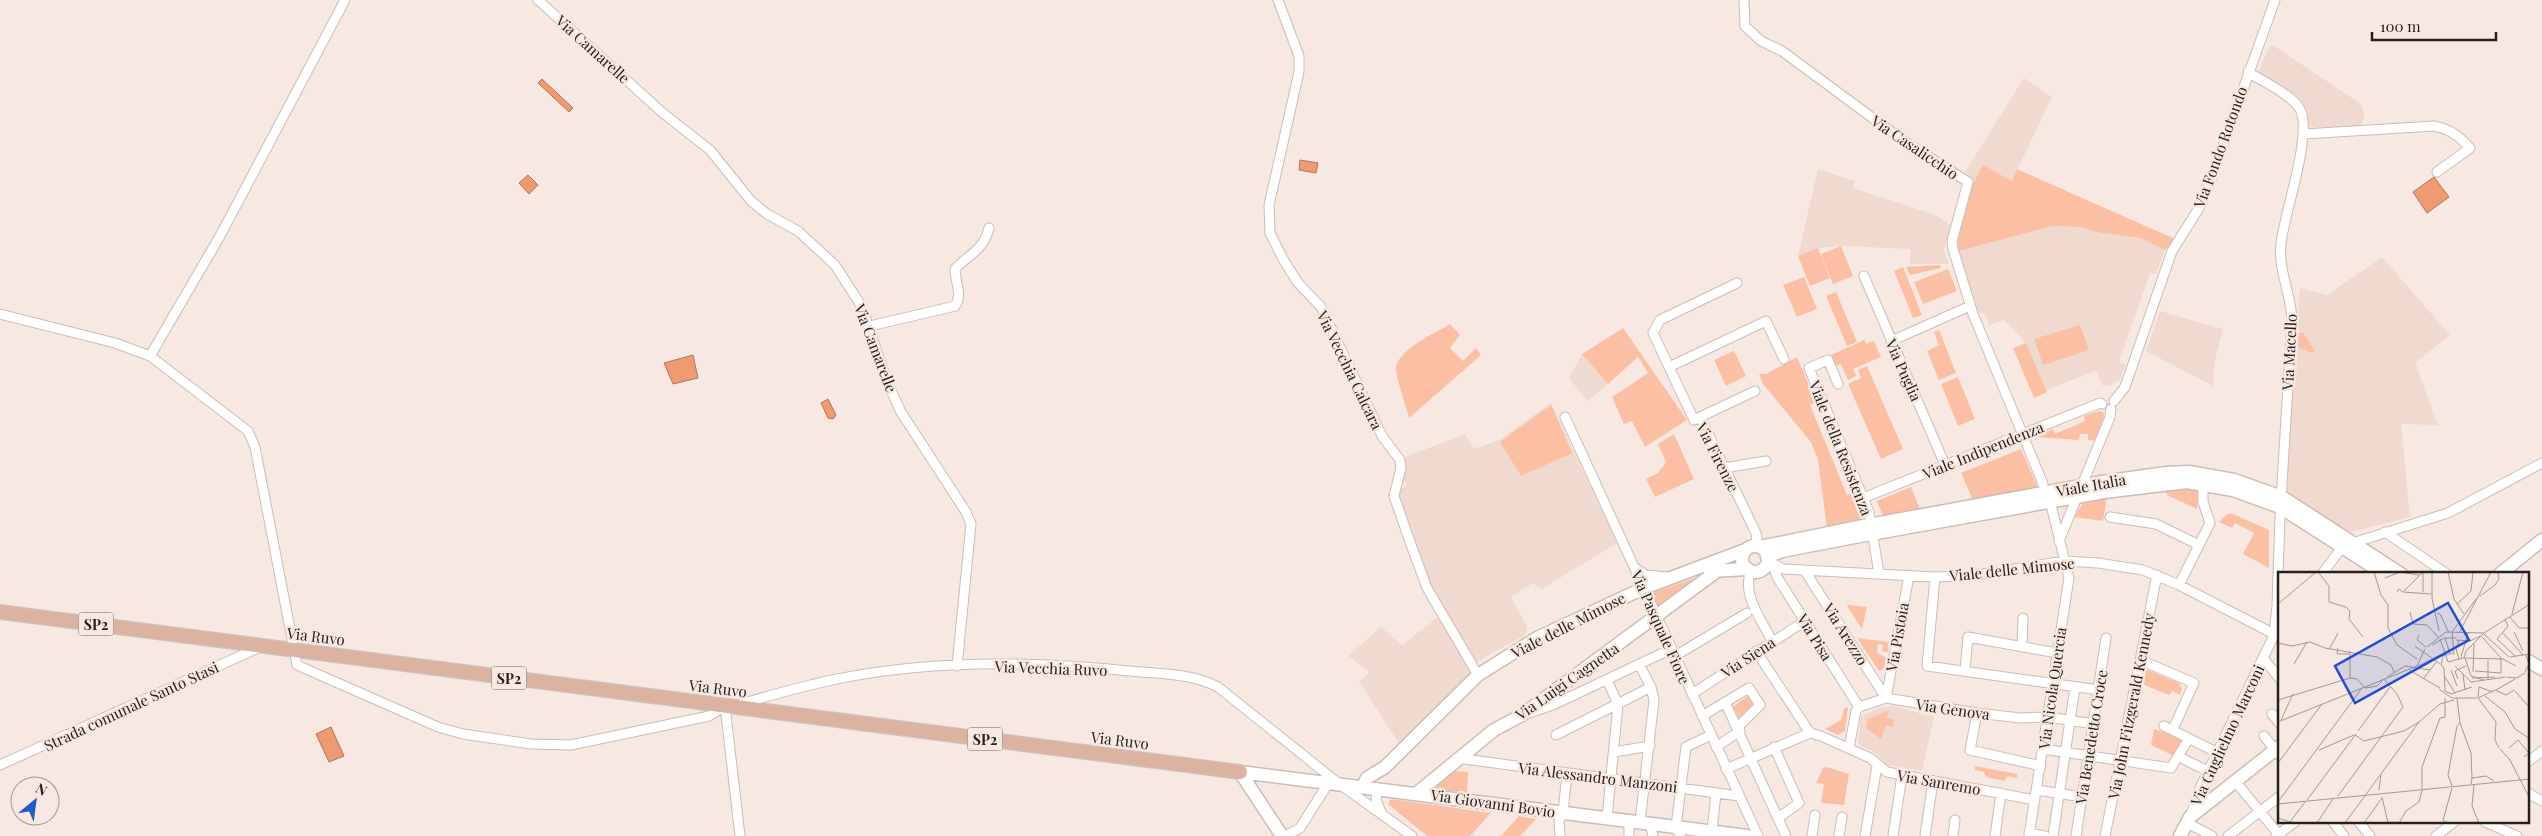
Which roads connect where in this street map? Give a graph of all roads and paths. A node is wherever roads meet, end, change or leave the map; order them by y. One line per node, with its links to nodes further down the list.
1 (345, 0): 16 (street)
2 (538, 0): 14 (street, Via Camarelle)
3 (1278, 0): 83 (street, Via Vecchia Calcara)
4 (1744, 0): 12 (street, Via Casalicchio)
5 (2275, 0): 6 (street, Via Fondo Rotondo)
6 (2248, 72): 7 (street, Via Macello); 21 (street, Via Fondo Rotondo)
7 (2304, 134): 8 (street); 33 (street, Via Macello)
8 (2437, 172)
9 (989, 228): 14 (street)
10 (1864, 276): 15 (street, Via Puglia)
11 (1737, 283): 18 (street, Via Firenze)
12 (1970, 306): 15 (street); 24 (street, Via Casalicchio)
13 (0, 314): 16 (street)
14 (870, 326): 80 (street, Via Camarelle)
15 (1891, 341): 27 (street, Via Puglia)
16 (150, 356): 72 (street)
17 (1784, 359): 18 (street)
18 (1669, 367): 22 (street, Via Firenze)
19 (1838, 384): 32 (street, Viale della Resistenza)
20 (1755, 391): 22 (street)
21 (2112, 405): 24 (street, Viale Indipendenza); 30 (street)
22 (1700, 417): 28 (street, Via Firenze)
23 (1565, 418): 43 (street, Via Pasquale Fiore)
24 (2022, 434): 27 (street, Viale Indipendenza); 31 (street, Via Casalicchio)
25 (1766, 461): 28 (street)
26 (2542, 463): 36 (street)
27 (1945, 465): 32 (street, Viale Indipendenza)
28 (1724, 468): 41 (street, Via Firenze)
29 (2203, 483): 30 (main road, Viale Italia); 33 (main road, Viale Italia); 40 (street)
30 (2080, 492): 31 (main road, Viale Italia); 33 (main road, Viale Italia); 38 (street)
31 (2047, 493): 35 (main road, Viale Italia); 38 (street, Via Nicola Quercia)
32 (1863, 498): 35 (street, Viale della Resistenza)
33 (2281, 502): 39 (main road, Viale Italia); 48 (street, Via Macello)
34 (2110, 517): 40 (street)
35 (1872, 529): 41 (main road, Viale Italia); 54 (street, Viale della Resistenza)
36 (2384, 532): 39 (street); 52 (street)
37 (2542, 540): 53 (main road)
38 (2058, 541): 42 (street, Via Nicola Quercia)
39 (2348, 544): 49 (street); 50 (main road, Viale Italia); 51 (main road, Viale Italia)
40 (2199, 545): 60 (street)
41 (1761, 554): 44 (main road, Viale delle Mimose); 46 (main road); 46 (main road); 47 (street, Viale delle Mimose); 66 (street, Via Pisa)
42 (2064, 561): 55 (street, Viale delle Mimose); 58 (street, Viale delle Mimose); 75 (street, Via Nicola Quercia)
43 (1635, 568): 57 (street, Viale delle Mimose); 61 (street, Via Pasquale Fiore)
44 (1690, 570): 45 (main road, Viale delle Mimose); 57 (main road, Viale delle Mimose)
45 (1717, 570): 46 (main road, Viale delle Mimose); 64 (main road, Via Luigi Cagnetta)
46 (1749, 570): 69 (street)
47 (1805, 570): 54 (street, Viale delle Mimose); 91 (street, Via Arezzo)
48 (2278, 572)
49 (2325, 572)
50 (2382, 572)
51 (2397, 572)
52 (2444, 572)
53 (2502, 572)
54 (1879, 574): 56 (street, Viale delle Mimose)
55 (2157, 575): 60 (street, Viale delle Mimose); 77 (street, Via John Fitzgerald Kennedy)
56 (1909, 576): 58 (street, Viale delle Mimose); 91 (street, Via Pistoia)
57 (1672, 577): 61 (main road, Viale delle Mimose)
58 (1936, 577): 82 (street)
59 (2278, 580): 67 (street, Via Macello)
60 (2180, 586): 67 (street, Viale delle Mimose)
61 (1644, 588): 64 (street, Via Pasquale Fiore); 83 (main road, Viale delle Mimose)
62 (0, 612): 70 (main road, Via Ruvo / SP2)
63 (1747, 613): 74 (street)
64 (1656, 617): 74 (street, Via Pasquale Fiore); 98 (main road, Via Luigi Cagnetta)
65 (2022, 618): 71 (street)
66 (1805, 621): 69 (street, Via Siena); 95 (street, Via Pisa)
67 (2278, 633): 76 (street, Via Guglielmo Marconi)
68 (2106, 638): 89 (street, Via Benedetto Croce)
69 (1772, 641): 73 (street, Via Siena)
70 (262, 646): 72 (main road, Via Ruvo / SP2); 128 (street, Strada comunale Santo Stasi)
71 (2022, 647): 75 (street); 82 (street)
72 (293, 650): 94 (main road, Via Ruvo / SP2); 94 (street, Via Vecchia Ruvo)
73 (1756, 651): 90 (street, Via Siena); 107 (street)
74 (1673, 653): 79 (street); 90 (street, Via Pasquale Fiore)
75 (2057, 653): 86 (street, Via Nicola Quercia)
76 (2263, 658): 84 (street); 121 (street, Via Guglielmo Marconi)
77 (2140, 660): 106 (street); 127 (street, Via John Fitzgerald Kennedy)
78 (2530, 662): 81 (main road)
79 (1639, 664): 85 (street); 87 (street)
80 (957, 666): 94 (street, Via Vecchia Ruvo); 140 (street, Via Vecchia Ruvo)
81 (2542, 669)
82 (1965, 670): 86 (street)
83 (1478, 676): 131 (main road, Viale delle Mimose)
84 (2278, 677)
85 (1607, 680): 93 (street); 98 (street)
86 (2052, 684): 88 (street); 100 (street, Via Nicola Quercia)
87 (1651, 687): 93 (street); 112 (street)
88 (2075, 688): 89 (street); 101 (street)
89 (2099, 690): 103 (street, Via Benedetto Croce)
90 (1692, 694): 99 (street, Via Pasquale Fiore)
91 (1886, 698): 95 (street, Via Genova); 96 (street, Via Genova)
92 (1725, 702): 99 (street); 105 (street); 105 (street)
93 (1618, 704): 108 (street); 119 (street)
94 (728, 706): 134 (main road, Via Ruvo / SP2); 174 (street)
95 (1859, 707): 115 (street)
96 (1977, 713): 100 (street, Via Genova); 130 (street)
97 (2272, 714): 102 (street)
98 (1522, 715): 124 (main road, Via Luigi Cagnetta)
99 (1702, 716): 109 (street, Via Pasquale Fiore)
100 (2048, 717): 101 (street, Via Genova); 116 (street, Via Nicola Quercia)
101 (2071, 720): 103 (street, Via Genova); 120 (street)
102 (2278, 722)
103 (2094, 724): 122 (street, Via Benedetto Croce)
104 (2164, 726): 106 (street)
105 (1738, 729): 113 (street); 125 (street)
106 (2173, 729): 111 (street)
107 (1810, 733): 114 (street); 115 (street, Via Sanremo)
108 (1556, 734)
109 (1711, 735): 113 (street, Via Pasquale Fiore); 143 (street)
110 (2264, 736): 117 (street)
111 (2188, 740): 121 (street); 123 (street)
112 (1650, 746): 119 (street); 141 (street)
113 (1716, 747): 132 (street, Via Pasquale Fiore)
114 (1774, 747): 125 (street); 162 (street)
115 (1849, 748): 129 (street, Via Sanremo)
116 (2043, 749): 120 (street); 130 (street, Via Nicola Quercia)
117 (2278, 750): 139 (main road)
118 (2542, 751): 126 (street)
119 (1614, 752): 137 (street)
120 (2066, 752): 122 (street); 148 (street)
121 (2218, 753): 133 (street, Via Guglielmo Marconi)
122 (2089, 756): 127 (street); 152 (street, Via Benedetto Croce)
123 (2180, 757): 127 (street); 133 (street)
124 (1457, 758): 135 (street, Via Alessandro Manzoni); 145 (main road, Via Luigi Cagnetta)
125 (1752, 758): 132 (street); 162 (street)
126 (2530, 760)
127 (2120, 761): 193 (street, Via John Fitzgerald Kennedy)
128 (0, 766)
129 (1877, 766): 136 (street, Via Sanremo); 185 (street)
130 (2040, 766): 150 (street, Via Nicola Quercia)
131 (1385, 767): 142 (main road, Viale delle Mimose); 144 (main road)
132 (1726, 769): 151 (street, Via Pasquale Fiore)
133 (2208, 771): 164 (street, Via Guglielmo Marconi)
134 (1240, 772): 140 (main road, Via Giovanni Bovio / SP2); 175 (main road)
135 (1567, 774): 137 (street, Via Alessandro Manzoni); 159 (street)
136 (1902, 775): 138 (street, Via Sanremo); 186 (street)
137 (1611, 779): 141 (street, Via Alessandro Manzoni); 161 (street)
138 (1933, 781): 147 (street, Via Sanremo); 187 (street)
139 (2235, 781): 156 (street); 164 (main road)
140 (1333, 783): 142 (main road, Via Giovanni Bovio / SP2); 155 (street, Via Vecchia Ruvo); 175 (street)
141 (1645, 784): 143 (street, Via Alessandro Manzoni); 165 (street)
142 (1363, 786): 144 (main road, Via Giovanni Bovio / SP2); 155 (street)
143 (1681, 788): 146 (street, Via Alessandro Manzoni); 171 (street)
144 (1383, 789): 145 (main road, Via Giovanni Bovio / SP2); 157 (street)
145 (1417, 793): 159 (main road, Via Giovanni Bovio)
146 (1716, 793): 151 (street, Via Alessandro Manzoni); 172 (street)
147 (2001, 794): 150 (street, Via Sanremo); 189 (street)
148 (2060, 794): 150 (street, Via Sanremo); 152 (street, Via Sanremo); 191 (street)
149 (2530, 794): 154 (street)
150 (2036, 795): 173 (street, Via Nicola Quercia)
151 (1739, 796): 181 (street, Via Pasquale Fiore)
152 (2082, 798): 192 (street, Via Benedetto Croce)
153 (2278, 798): 156 (street)
154 (2542, 801)
155 (1366, 802): 157 (street, Via Vecchia Ruvo)
156 (2260, 811): 196 (street); 197 (street)
157 (1382, 812): 176 (street, Via Vecchia Ruvo)
158 (1815, 815): 183 (street)
159 (1561, 817): 161 (main road, Via Giovanni Bovio); 177 (street)
160 (1842, 817): 184 (street)
161 (1607, 818): 165 (main road, Via Giovanni Bovio)
162 (1778, 818): 182 (street)
163 (1955, 820): 188 (street)
164 (2188, 820): 194 (main road, Via Guglielmo Marconi); 195 (street)
165 (1640, 822): 171 (main road, Via Giovanni Bovio); 178 (street); 179 (street)
166 (2293, 824): 197 (street)
167 (2334, 824): 198 (street)
168 (2361, 824): 199 (street)
169 (2451, 824): 200 (street)
170 (2490, 824): 201 (street)
171 (1678, 831): 172 (main road, Via Giovanni Bovio)
172 (1720, 833): 180 (main road, Via Giovanni Bovio)
173 (2029, 835): 190 (street)
174 (740, 836)
175 (1283, 836)
176 (1412, 836)
177 (1560, 836)
178 (1629, 836)
179 (1653, 836)
180 (1747, 836)
181 (1758, 836)
182 (1786, 836)
183 (1812, 836)
184 (1839, 836)
185 (1865, 836)
186 (1893, 836)
187 (1924, 836)
188 (1953, 836)
189 (1996, 836)
190 (2046, 836)
191 (2053, 836)
192 (2076, 836)
193 (2105, 836)
194 (2180, 836)
195 (2212, 836)
196 (2228, 836)
197 (2278, 836)
198 (2344, 836)
199 (2370, 836)
200 (2436, 836)
201 (2517, 836)

